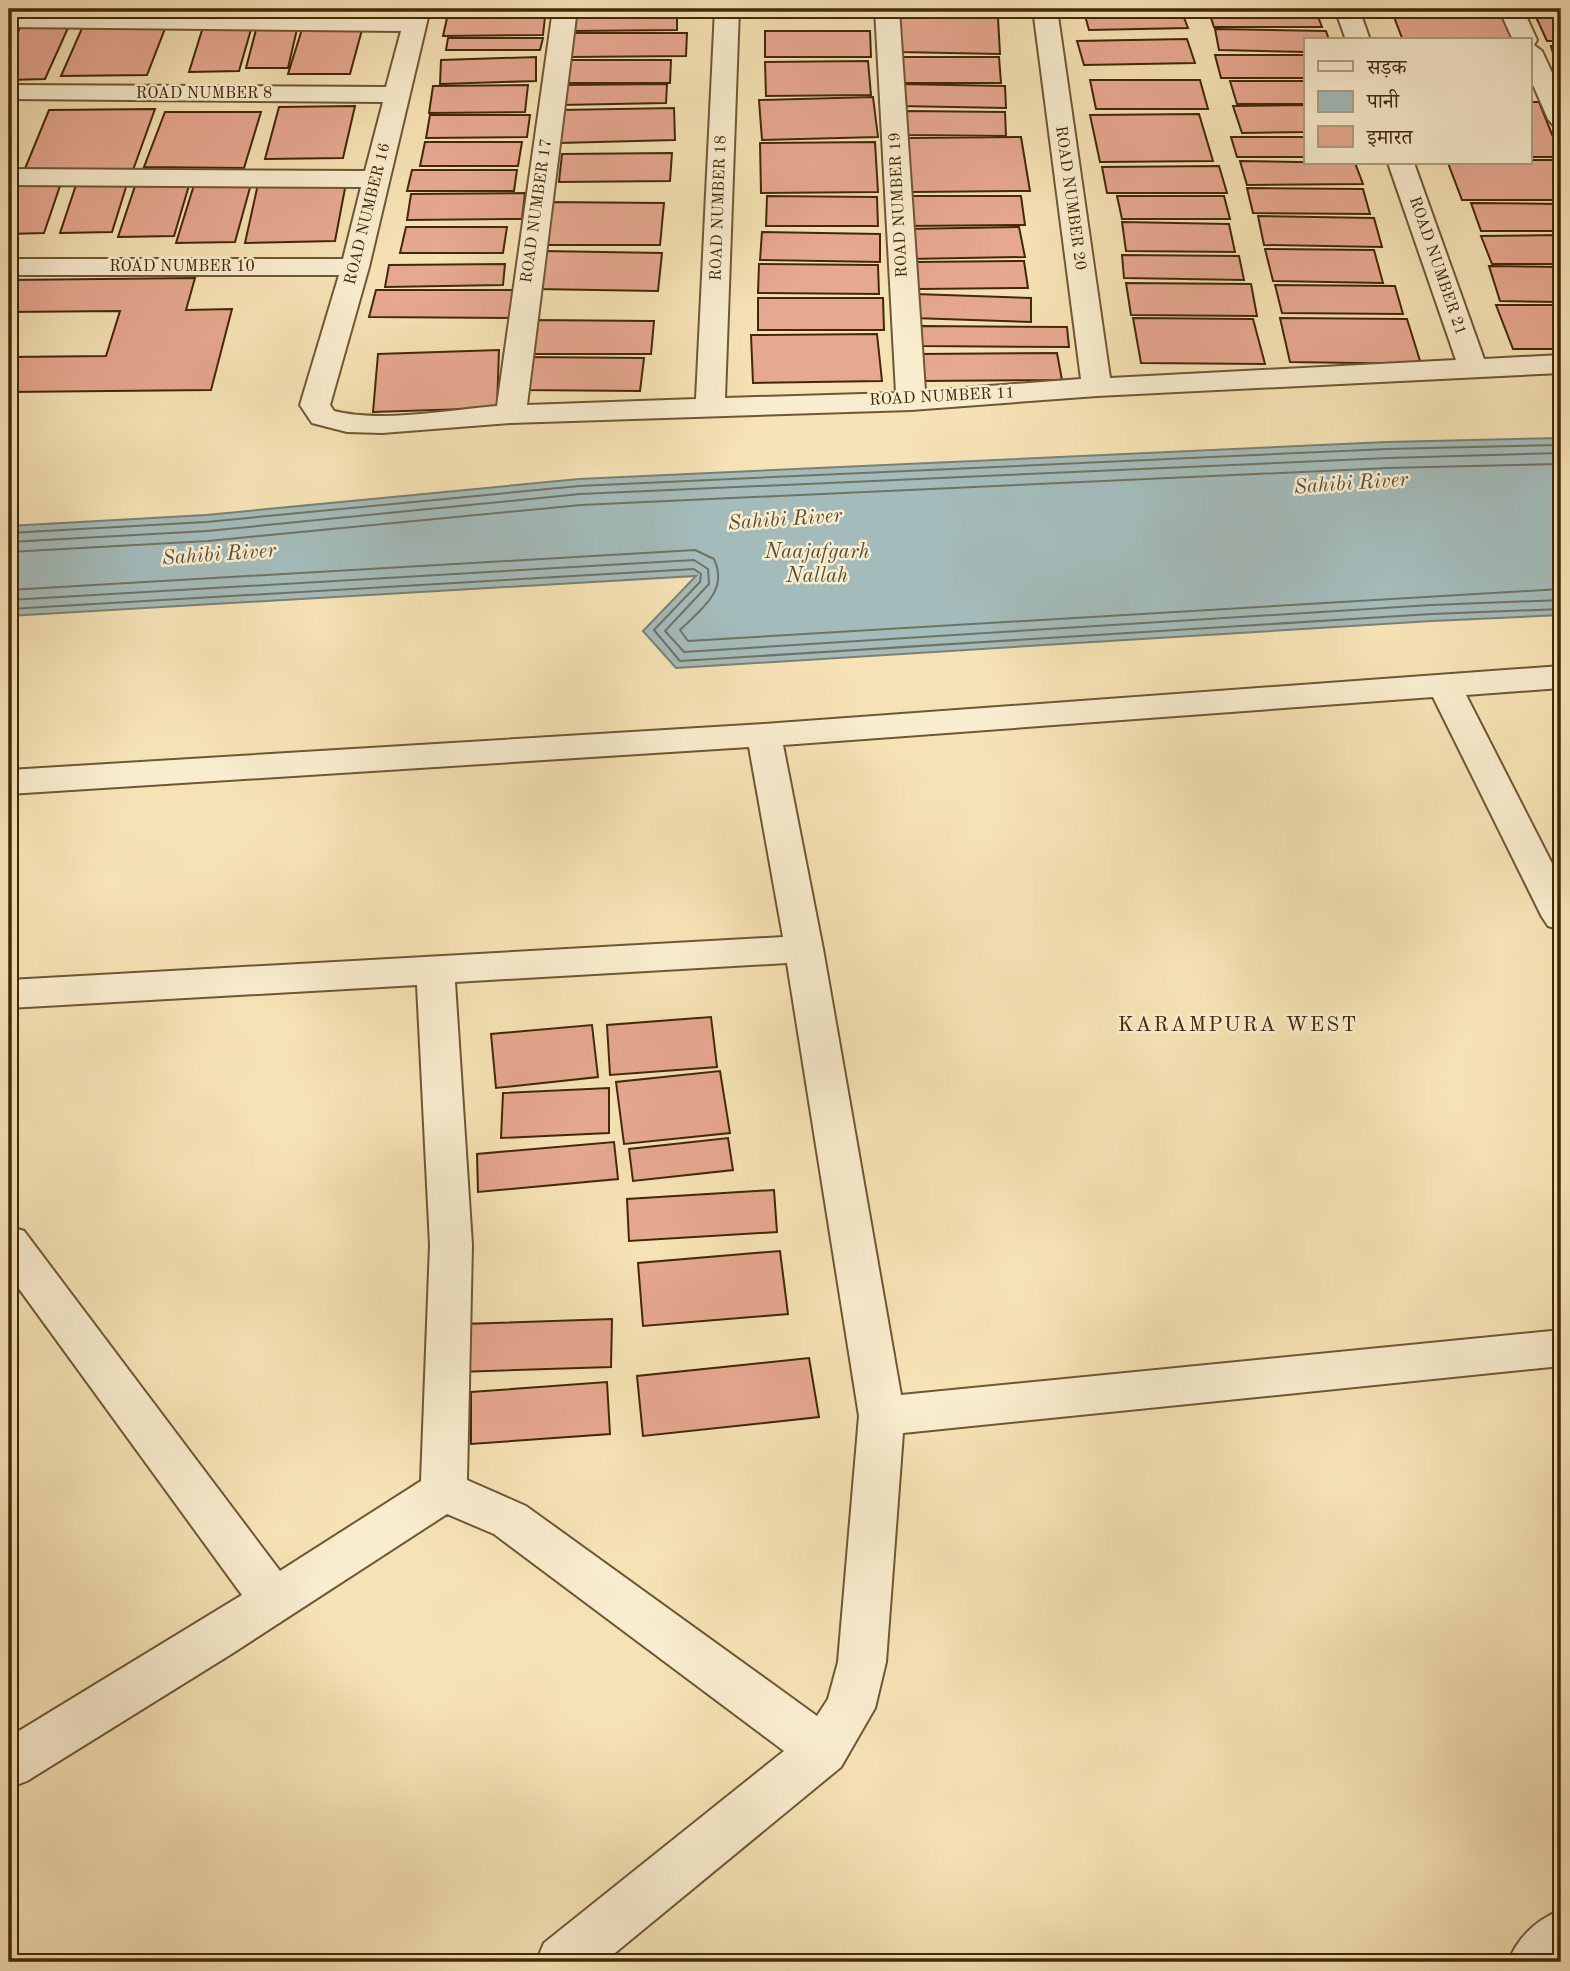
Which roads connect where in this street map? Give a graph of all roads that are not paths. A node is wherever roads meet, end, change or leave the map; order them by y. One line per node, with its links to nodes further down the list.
1 (565, 9): 25 (street, ROAD NUMBER 17)
2 (727, 9): 24 (street, ROAD NUMBER 18)
3 (887, 9): 23 (street, ROAD NUMBER 19)
4 (1045, 9): 22 (street, ROAD NUMBER 20)
5 (1347, 9): 9 (street)
6 (1511, 9): 10 (street)
7 (417, 17): 8 (street); 13 (street, ROAD NUMBER 16)
8 (9, 20)
9 (1357, 38)
10 (1524, 38)
11 (1532, 55): 14 (street)
12 (9, 92): 13 (street, ROAD NUMBER 8)
13 (399, 95): 17 (street, ROAD NUMBER 16)
14 (1561, 119)
15 (1401, 164): 21 (street, ROAD NUMBER 21)
16 (9, 177): 17 (street)
17 (376, 180): 18 (street, ROAD NUMBER 16)
18 (355, 267): 19 (street, ROAD NUMBER 10); 26 (street, ROAD NUMBER 16)
19 (9, 268)
20 (1561, 365): 21 (street, ROAD NUMBER 11)
21 (1473, 369): 22 (street, ROAD NUMBER 11)
22 (1097, 387): 23 (street, ROAD NUMBER 11)
23 (911, 401): 24 (street, ROAD NUMBER 11)
24 (710, 406): 25 (street, ROAD NUMBER 11)
25 (511, 414): 26 (street, ROAD NUMBER 11)
26 (323, 417)
27 (1561, 677): 28 (street)
28 (1445, 686): 29 (street); 31 (street)
29 (764, 735): 30 (street); 33 (street)
30 (9, 782)
31 (1553, 883): 32 (street)
32 (1561, 917)
33 (804, 949): 34 (street); 38 (street)
34 (435, 970): 35 (street); 39 (street)
35 (9, 994)
36 (11, 1251): 40 (street)
37 (1561, 1348): 38 (street)
38 (882, 1416): 41 (street)
39 (444, 1491): 40 (street); 41 (street)
40 (274, 1600): 42 (street)
41 (823, 1750): 44 (street)
42 (9, 1764)
43 (1561, 1936): 45 (street)
44 (563, 1962)
45 (1535, 1962)

